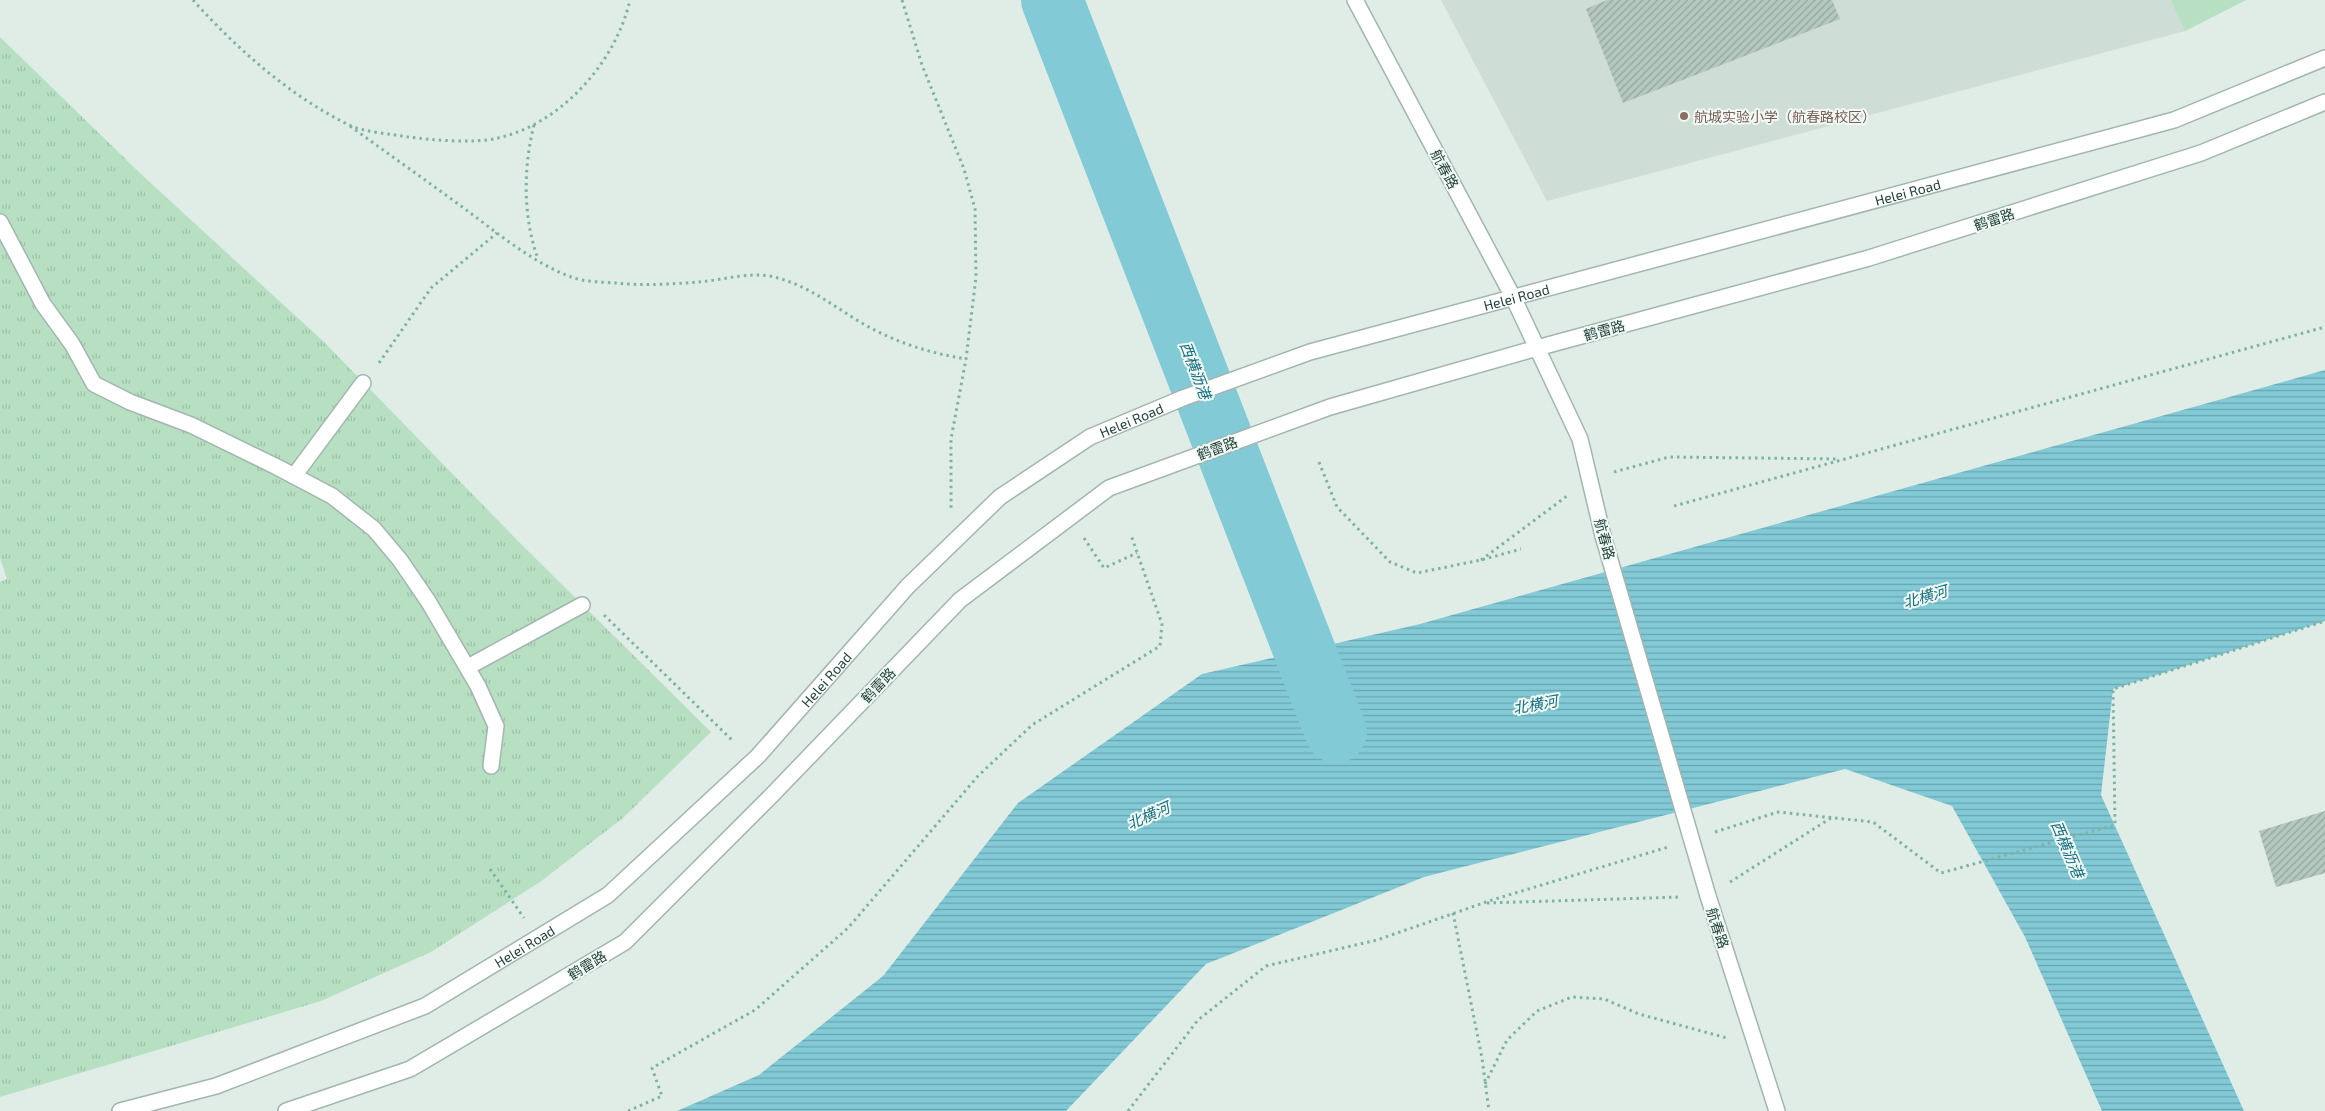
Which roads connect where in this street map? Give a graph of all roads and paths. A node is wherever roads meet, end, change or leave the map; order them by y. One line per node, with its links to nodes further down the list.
1 (193, 0): 8 (path)
2 (630, 0): 7 (path)
3 (902, 0): 15 (path)
4 (1355, 0): 12 (street, 航春路)
5 (2325, 58): 12 (street, Helei Road)
6 (2325, 102): 14 (street, 鹤雷路)
7 (534, 125): 8 (path); 11 (path)
8 (350, 126): 10 (path)
9 (0, 222): 19 (street)
10 (497, 233): 11 (path); 16 (path)
11 (538, 260): 15 (path)
12 (1513, 296): 14 (street, 航春路); 24 (street, Helei Road)
13 (2325, 327): 17 (path)
14 (1537, 348): 20 (street, 航春路); 22 (street, 鹤雷路)
15 (966, 359): 24 (path)
16 (363, 383): 19 (street)
17 (1843, 460): 20 (path); 21 (path)
18 (1320, 462): 27 (path)
19 (294, 476): 30 (street)
20 (1589, 478): 27 (path); 37 (street, 航春路, bridge)
21 (1674, 506)
22 (1070, 517): 26 (path); 44 (street, 鹤雷路)
23 (1131, 535): 26 (path)
24 (951, 544): 31 (street, Helei Road)
25 (1521, 549): 27 (path)
26 (1137, 553): 45 (path)
27 (1481, 560)
28 (582, 605): 30 (street); 31 (path)
29 (2325, 622): 33 (path)
30 (468, 667): 32 (street)
31 (753, 760): 40 (street, Helei Road)
32 (491, 766)
33 (1832, 818): 34 (path); 37 (path)
34 (1712, 833)
35 (1674, 845): 38 (path)
36 (490, 869): 40 (path)
37 (1708, 896): 38 (path); 41 (street, 航春路)
38 (1484, 903): 39 (path)
39 (1453, 914): 42 (path); 46 (path)
40 (538, 938): 43 (street, Helei Road)
41 (1756, 1046): 42 (path); 48 (street, 航春路)
42 (1485, 1084): 47 (path)
43 (120, 1111)
44 (286, 1111)
45 (628, 1111)
46 (1128, 1111)
47 (1489, 1111)
48 (1777, 1111)

